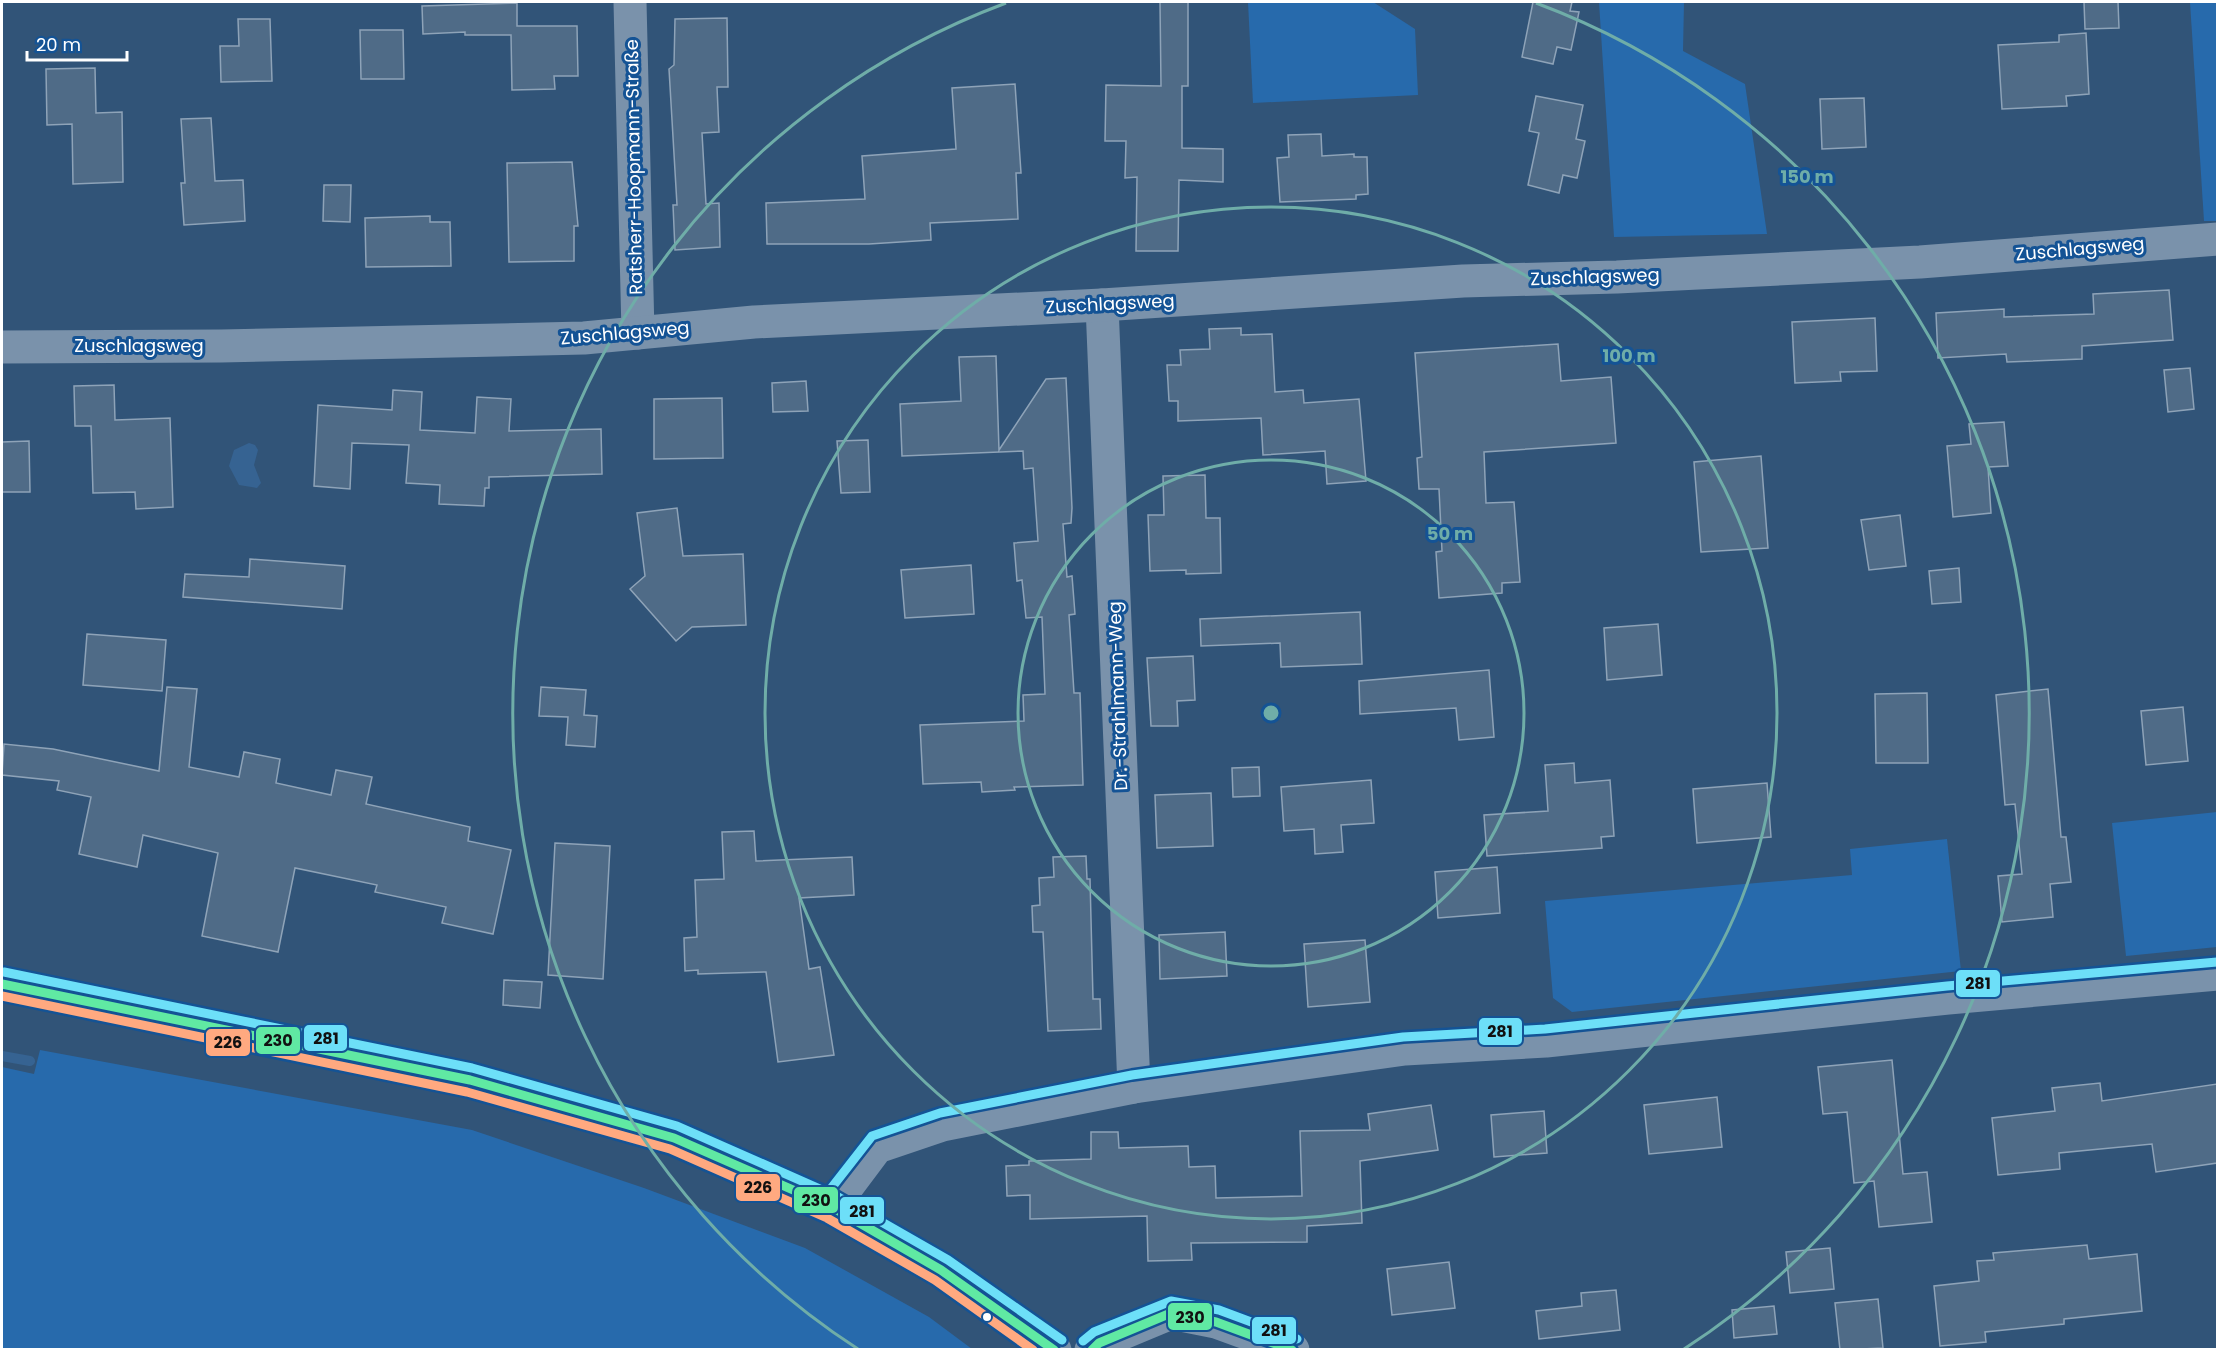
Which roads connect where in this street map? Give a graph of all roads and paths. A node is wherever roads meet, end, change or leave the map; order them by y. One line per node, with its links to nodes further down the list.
1 (630, 2): 4 (street, Ratsherr-Hoopmann-Straße)
2 (2217, 239): 3 (street, Zuschlagsweg)
3 (1102, 305): 4 (street, Zuschlagsweg); 8 (street, Dr.-Strahlmann-Weg)
4 (638, 333): 5 (street, Zuschlagsweg)
5 (2, 347)
6 (2217, 974): 8 (street)
7 (2, 984): 9 (main road)
8 (1134, 1088): 9 (street)
9 (832, 1207): 10 (main road)
10 (1055, 1350)
11 (1091, 1350): 12 (street)
12 (1293, 1350)

